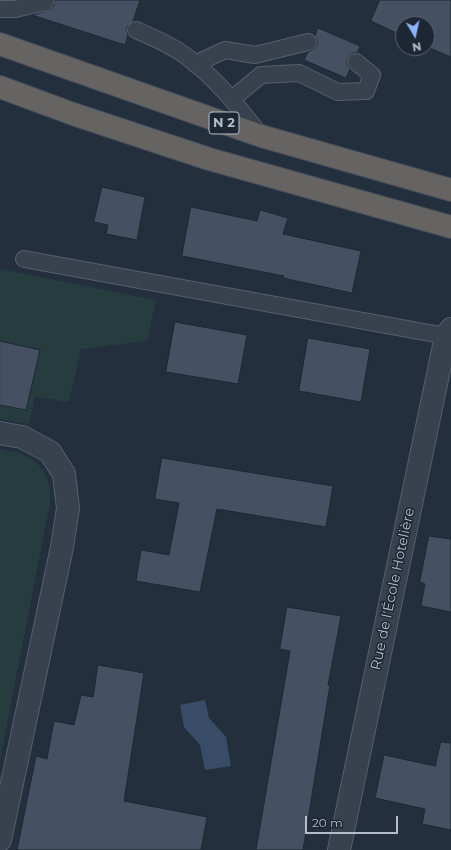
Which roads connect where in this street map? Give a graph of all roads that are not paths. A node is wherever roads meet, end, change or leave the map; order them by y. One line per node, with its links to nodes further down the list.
1 (45, 2): 2 (lane)
2 (0, 9)
3 (136, 30): 7 (lane)
4 (308, 42): 7 (lane)
5 (0, 44): 10 (highway, N 2)
6 (356, 62): 9 (lane)
7 (195, 64): 9 (lane)
8 (0, 87): 12 (highway)
9 (232, 99): 10 (lane)
10 (261, 136): 11 (highway, N 2)
11 (451, 190)
12 (451, 227)
13 (24, 259): 14 (lane)
14 (448, 332): 17 (street, Rue de l'École Hotelière)
15 (0, 433): 16 (street)
16 (0, 840)
17 (340, 850)

